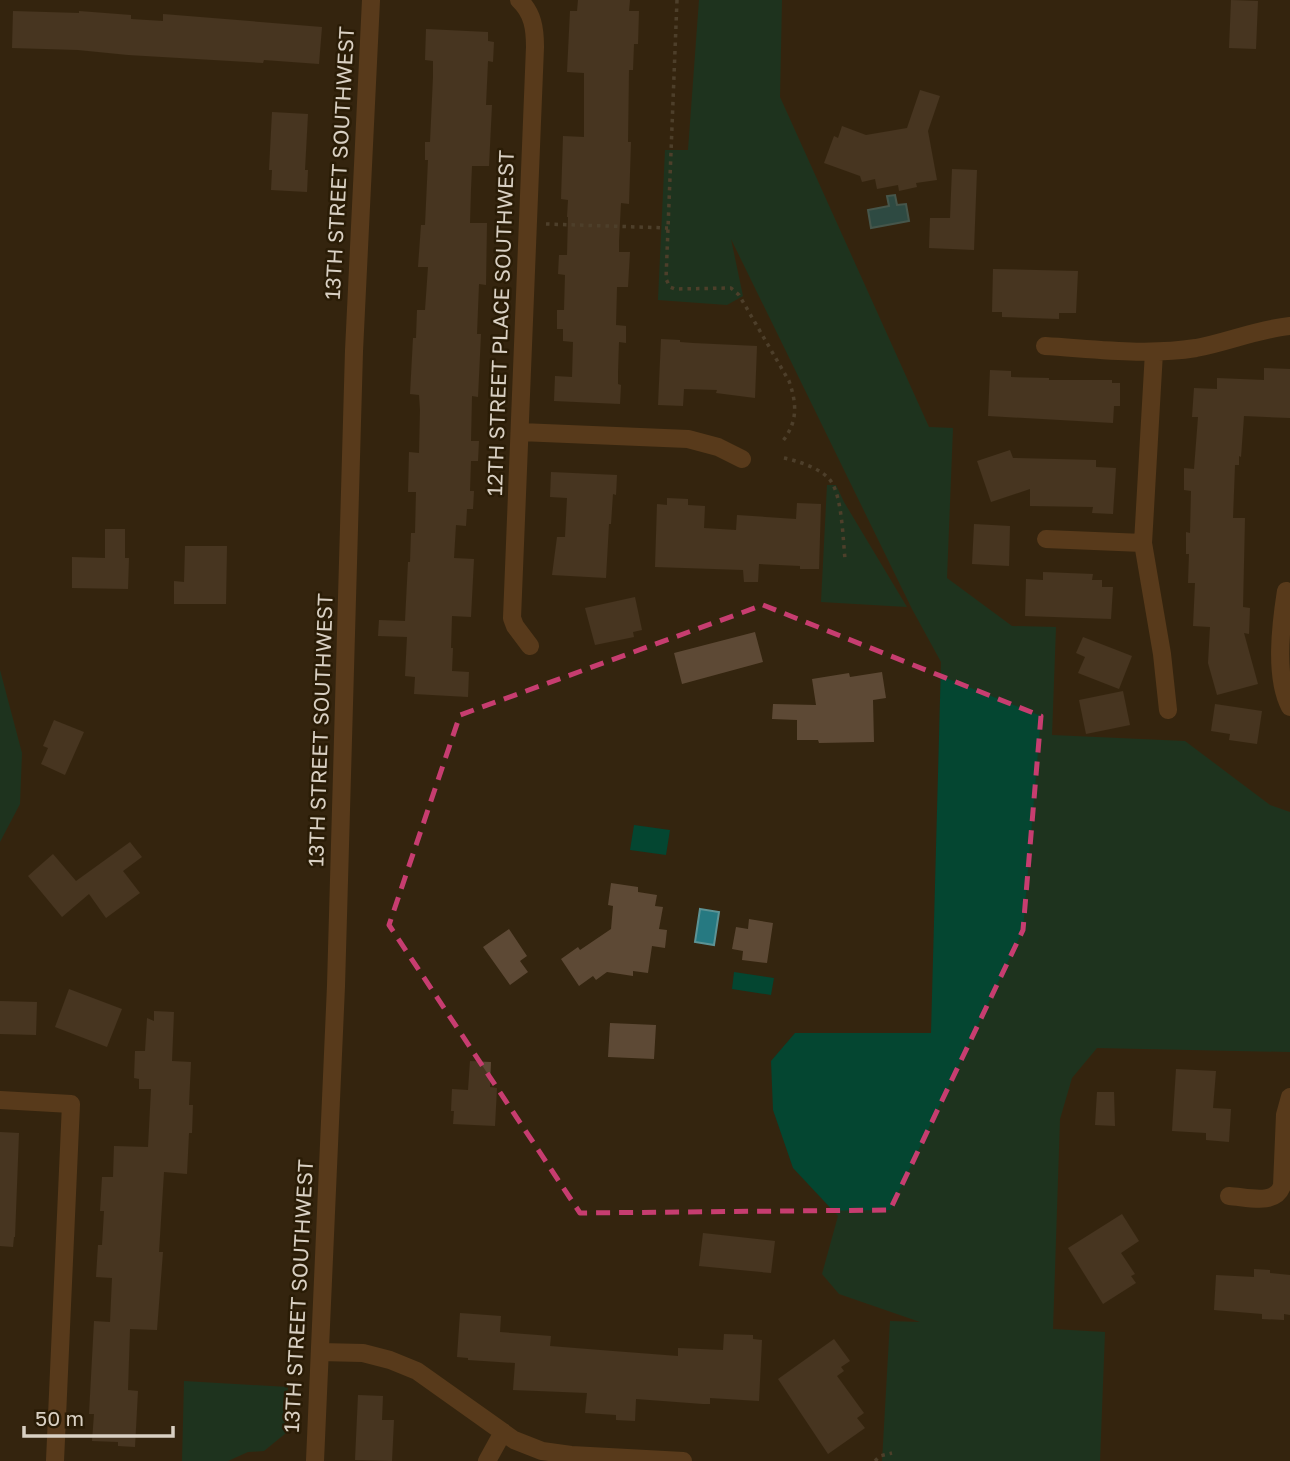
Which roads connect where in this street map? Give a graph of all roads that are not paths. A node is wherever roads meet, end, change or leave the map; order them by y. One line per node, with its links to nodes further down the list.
1 (371, 0): 17 (street, 13TH STREET SOUTHWEST)
2 (519, 0): 6 (street, 12TH STREET PLACE SOUTHWEST)
3 (1290, 326): 5 (street)
4 (1045, 346): 5 (street)
5 (1154, 352): 9 (street)
6 (520, 432): 7 (street); 11 (street, 12TH STREET PLACE SOUTHWEST)
7 (742, 459)
8 (1046, 539): 9 (street)
9 (1143, 543): 13 (street)
10 (1286, 591): 12 (street)
11 (530, 646)
12 (1290, 707)
13 (1168, 710)
14 (1290, 1097): 16 (street)
15 (0, 1100): 19 (street)
16 (1229, 1196)
17 (320, 1352): 18 (street); 20 (street, 13TH STREET SOUTHWEST)
18 (503, 1432): 21 (street); 22 (street)
19 (55, 1461)
20 (315, 1461)
21 (487, 1461)
22 (683, 1461)

